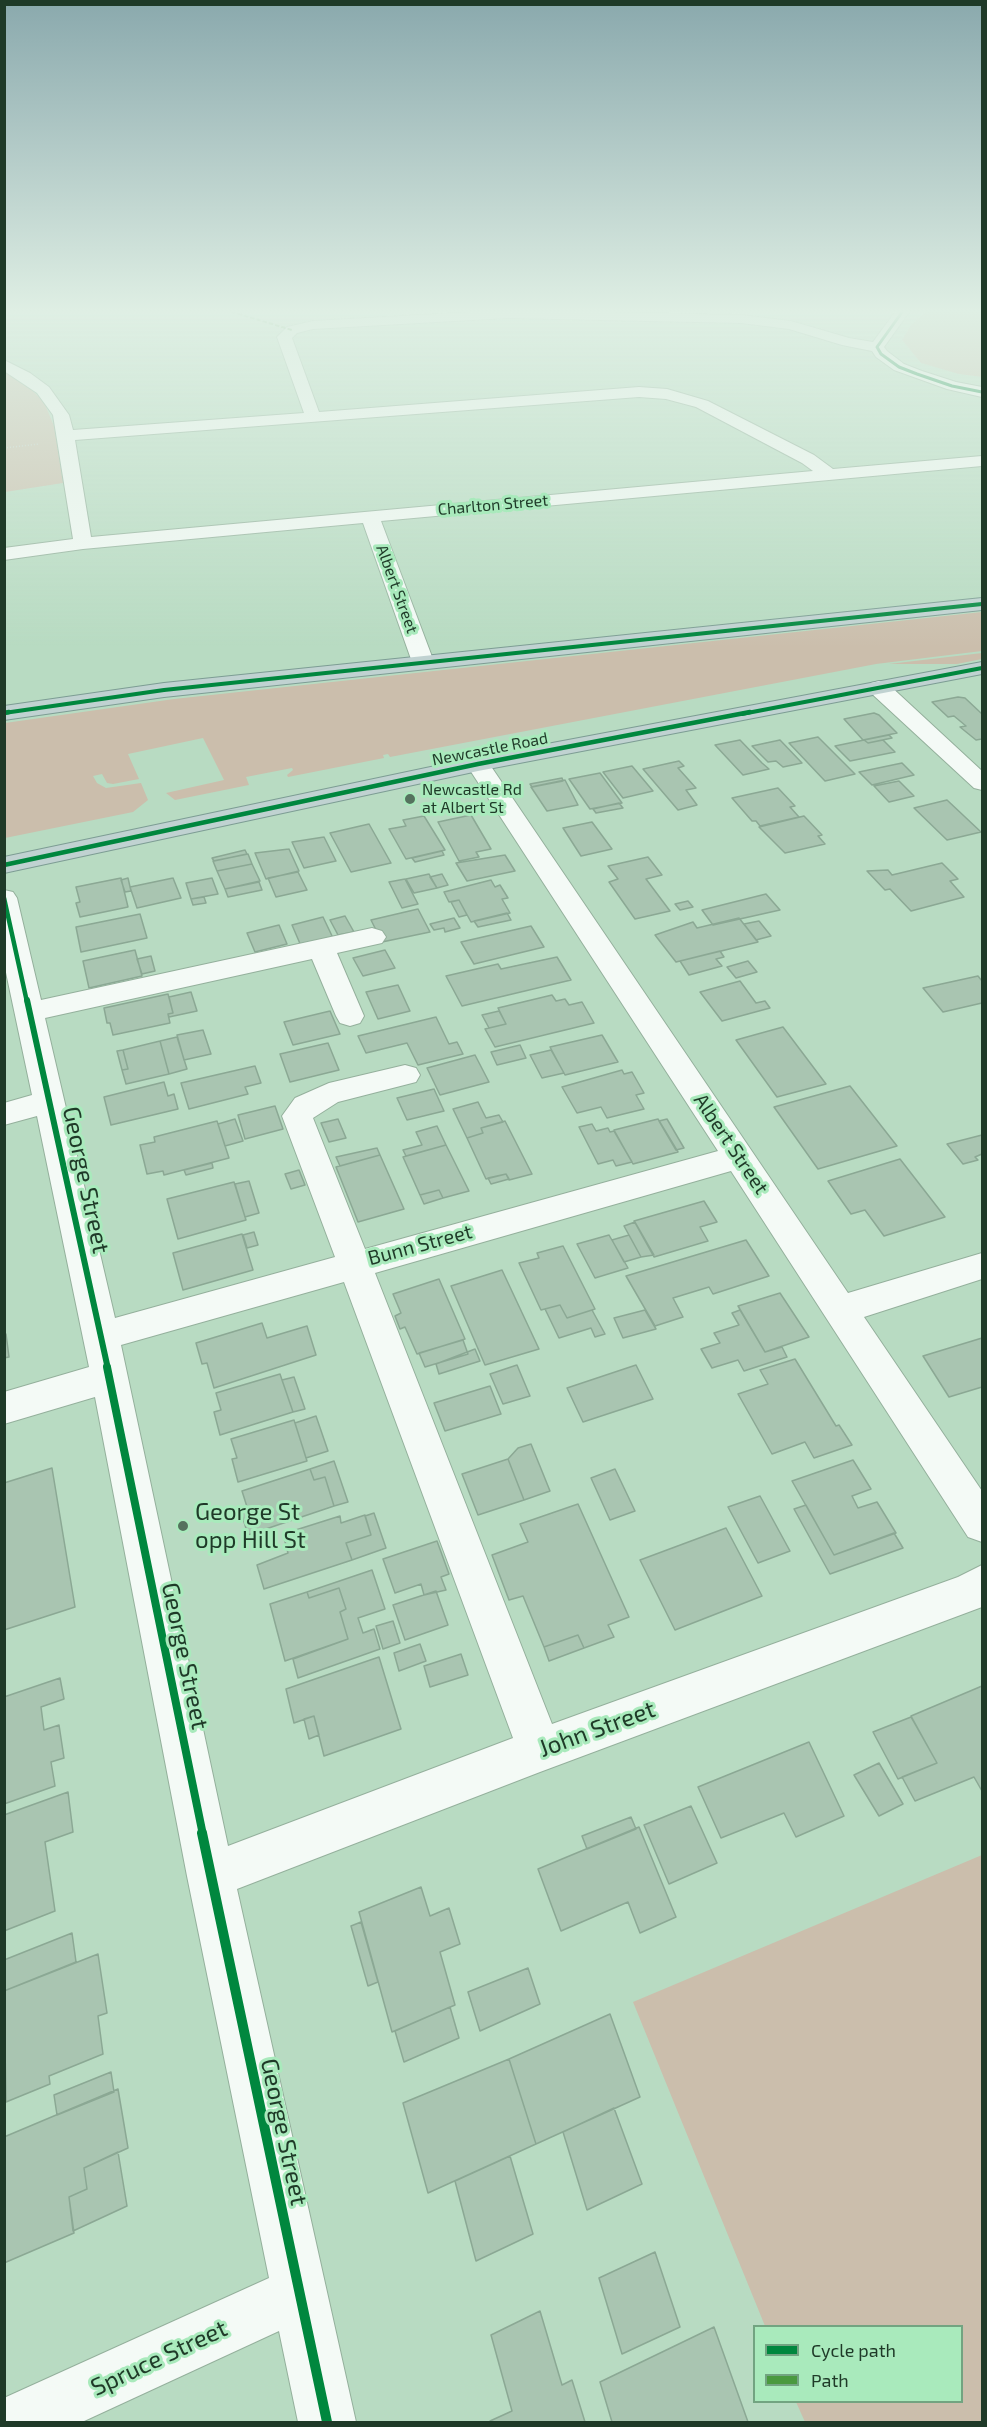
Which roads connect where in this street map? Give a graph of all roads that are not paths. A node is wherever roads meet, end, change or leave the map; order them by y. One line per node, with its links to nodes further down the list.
1 (62, 421): 4 (street)
2 (248, 421): 4 (street)
3 (735, 421): 6 (street)
4 (66, 436): 8 (street)
5 (982, 461): 6 (street, Charlton Street)
6 (829, 475): 7 (street, Charlton Street)
7 (370, 516): 8 (street, Charlton Street); 11 (street, Albert Street)
8 (83, 543): 9 (street, Charlton Street)
9 (4, 554)
10 (982, 604): 11 (highway)
11 (423, 662): 14 (highway)
12 (982, 668): 13 (highway, Newcastle Road)
13 (879, 688): 15 (highway, Newcastle Road); 16 (street)
14 (4, 713)
15 (478, 764): 17 (highway, Newcastle Road); 26 (street, Albert Street)
16 (982, 783)
17 (4, 865)
18 (4, 898): 21 (street, George Street)
19 (372, 937): 20 (street)
20 (321, 948): 21 (street); 22 (street)
21 (31, 1012): 24 (street, George Street)
22 (350, 1016)
23 (405, 1075): 27 (street)
24 (51, 1101): 25 (street); 30 (street, George Street)
25 (4, 1114)
26 (740, 1157): 27 (street, Bunn Street); 29 (street, Albert Street)
27 (354, 1263): 30 (street, Bunn Street); 34 (street)
28 (982, 1266): 29 (street)
29 (841, 1310): 32 (street, Albert Street)
30 (105, 1356): 31 (street, Bunn Street); 35 (street, George Street)
31 (4, 1408)
32 (982, 1524)
33 (982, 1584): 34 (street, John Street)
34 (540, 1750): 35 (street, John Street)
35 (211, 1876): 36 (street, George Street)
36 (299, 2293): 37 (street, Spruce Street); 38 (street, George Street)
37 (18, 2422)
38 (327, 2422)

